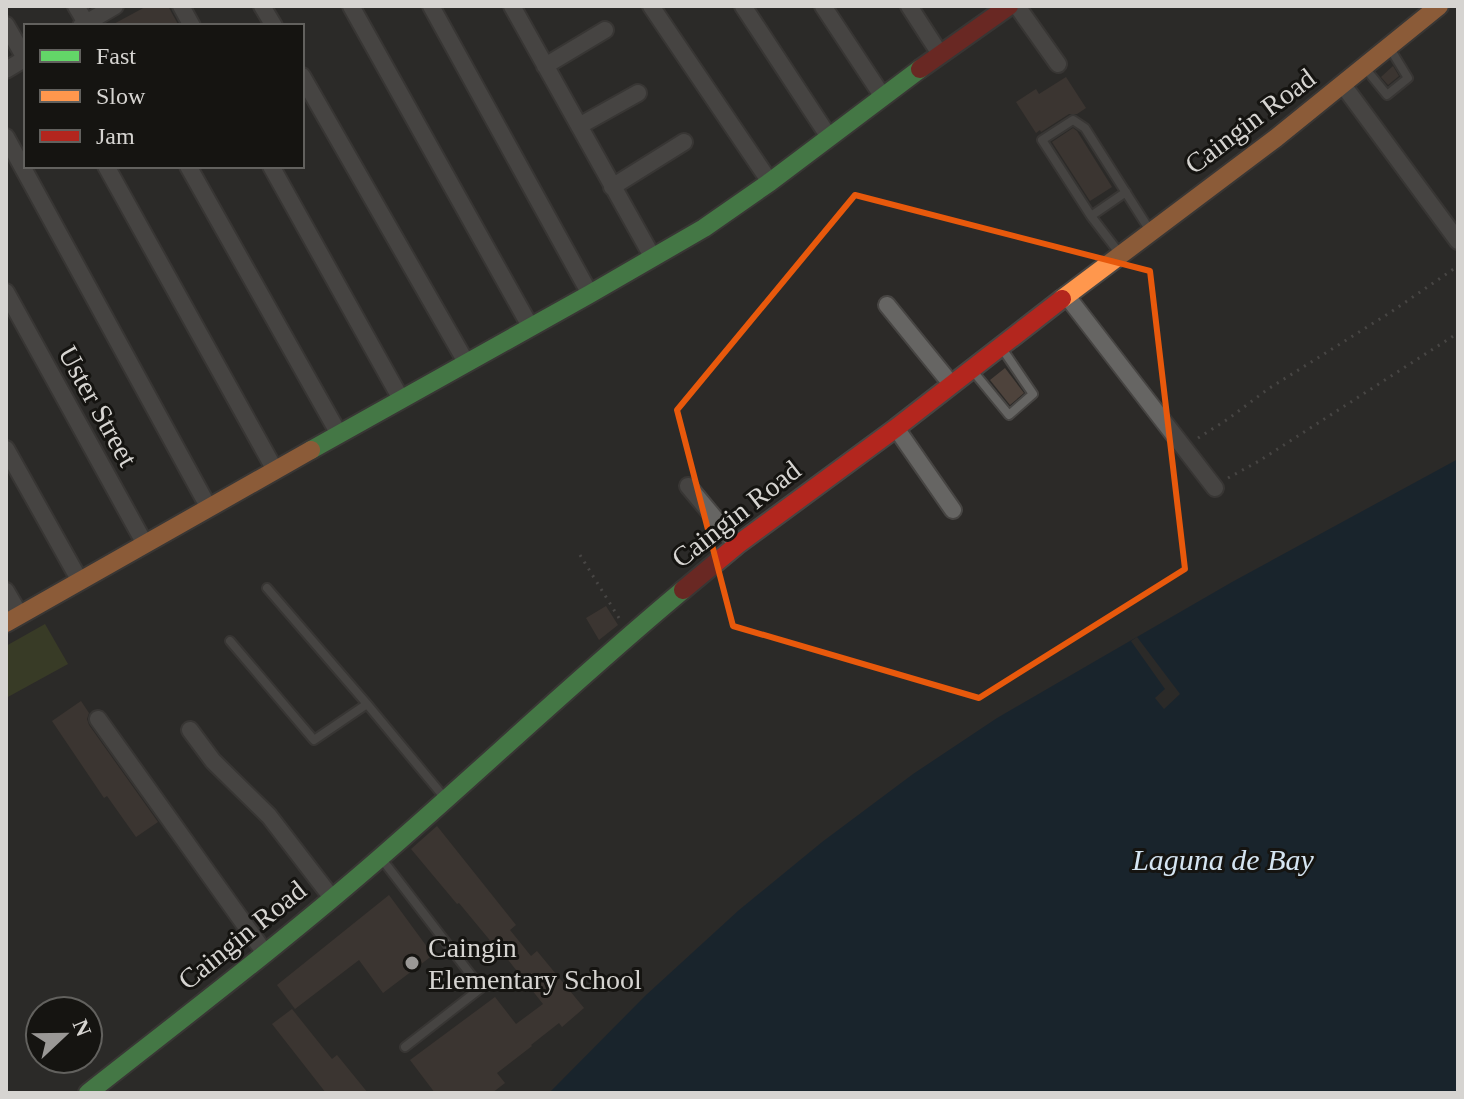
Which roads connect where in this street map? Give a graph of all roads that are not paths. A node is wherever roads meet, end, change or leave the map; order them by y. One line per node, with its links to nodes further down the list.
1 (76, 6): 14 (street)
2 (181, 6): 15 (street)
3 (262, 6): 16 (street)
4 (351, 6): 50 (street)
5 (431, 6): 47 (street)
6 (512, 6): 24 (street)
7 (651, 6): 38 (street)
8 (743, 6): 33 (street)
9 (823, 6): 30 (street)
10 (909, 6): 20 (street)
11 (1005, 8): 20 (street); 23 (street)
12 (1426, 10): 19 (street, Caingin Road)
13 (109, 15): 14 (street)
14 (83, 24)
15 (191, 24)
16 (273, 24)
17 (6, 25): 21 (street)
18 (605, 30): 24 (street)
19 (1390, 47): 25 (street, Caingin Road); 25 (lane)
20 (940, 54): 30 (street)
21 (24, 55)
22 (24, 59): 26 (street)
23 (1058, 64)
24 (545, 66): 31 (street)
25 (1365, 68): 28 (street, Caingin Road)
26 (6, 70)
27 (304, 79): 52 (street)
28 (1343, 85): 42 (street, Caingin Road); 43 (street)
29 (638, 93): 31 (street)
30 (883, 97): 33 (street)
31 (579, 126): 39 (street)
32 (6, 137): 62 (street)
33 (829, 137): 38 (street)
34 (684, 142): 39 (street)
35 (107, 168): 59 (street)
36 (189, 168): 57 (street)
37 (272, 168): 55 (street)
38 (770, 182): 45 (street)
39 (612, 187): 45 (street)
40 (1126, 192): 41 (lane); 41 (lane); 42 (lane)
41 (1091, 216): 44 (lane)
42 (1150, 231): 44 (street, Caingin Road)
43 (1458, 241)
44 (1120, 254): 48 (street, Caingin Road)
45 (653, 258): 47 (street)
46 (6, 292): 64 (street, Uster Street)
47 (590, 294): 50 (street)
48 (1066, 295): 51 (street, Caingin Road); 61 (street)
49 (887, 305): 54 (street)
50 (530, 326): 52 (street)
51 (1001, 347): 53 (street, Caingin Road); 53 (lane)
52 (466, 362): 55 (street)
53 (971, 370): 54 (street, Caingin Road)
54 (952, 385): 56 (street, Caingin Road)
55 (401, 399): 57 (street)
56 (896, 428): 63 (street); 65 (street, Caingin Road)
57 (339, 434): 59 (street)
58 (6, 449): 66 (street)
59 (275, 470): 62 (street)
60 (688, 486): 65 (street)
61 (1215, 488)
62 (209, 508): 64 (street)
63 (953, 510)
64 (145, 544): 66 (street)
65 (737, 545): 74 (street, Caingin Road)
66 (80, 581): 69 (street)
67 (267, 588): 71 (lane)
68 (6, 591): 69 (street)
69 (13, 619)
70 (230, 641): 71 (lane)
71 (367, 704): 74 (lane)
72 (98, 719): 77 (street)
73 (190, 730): 76 (street)
74 (445, 798): 75 (street, Caingin Road)
75 (381, 857): 76 (street, Caingin Road); 78 (lane)
76 (332, 898): 77 (street, Caingin Road)
77 (265, 953): 79 (street, Caingin Road)
78 (405, 1047)
79 (88, 1093)

